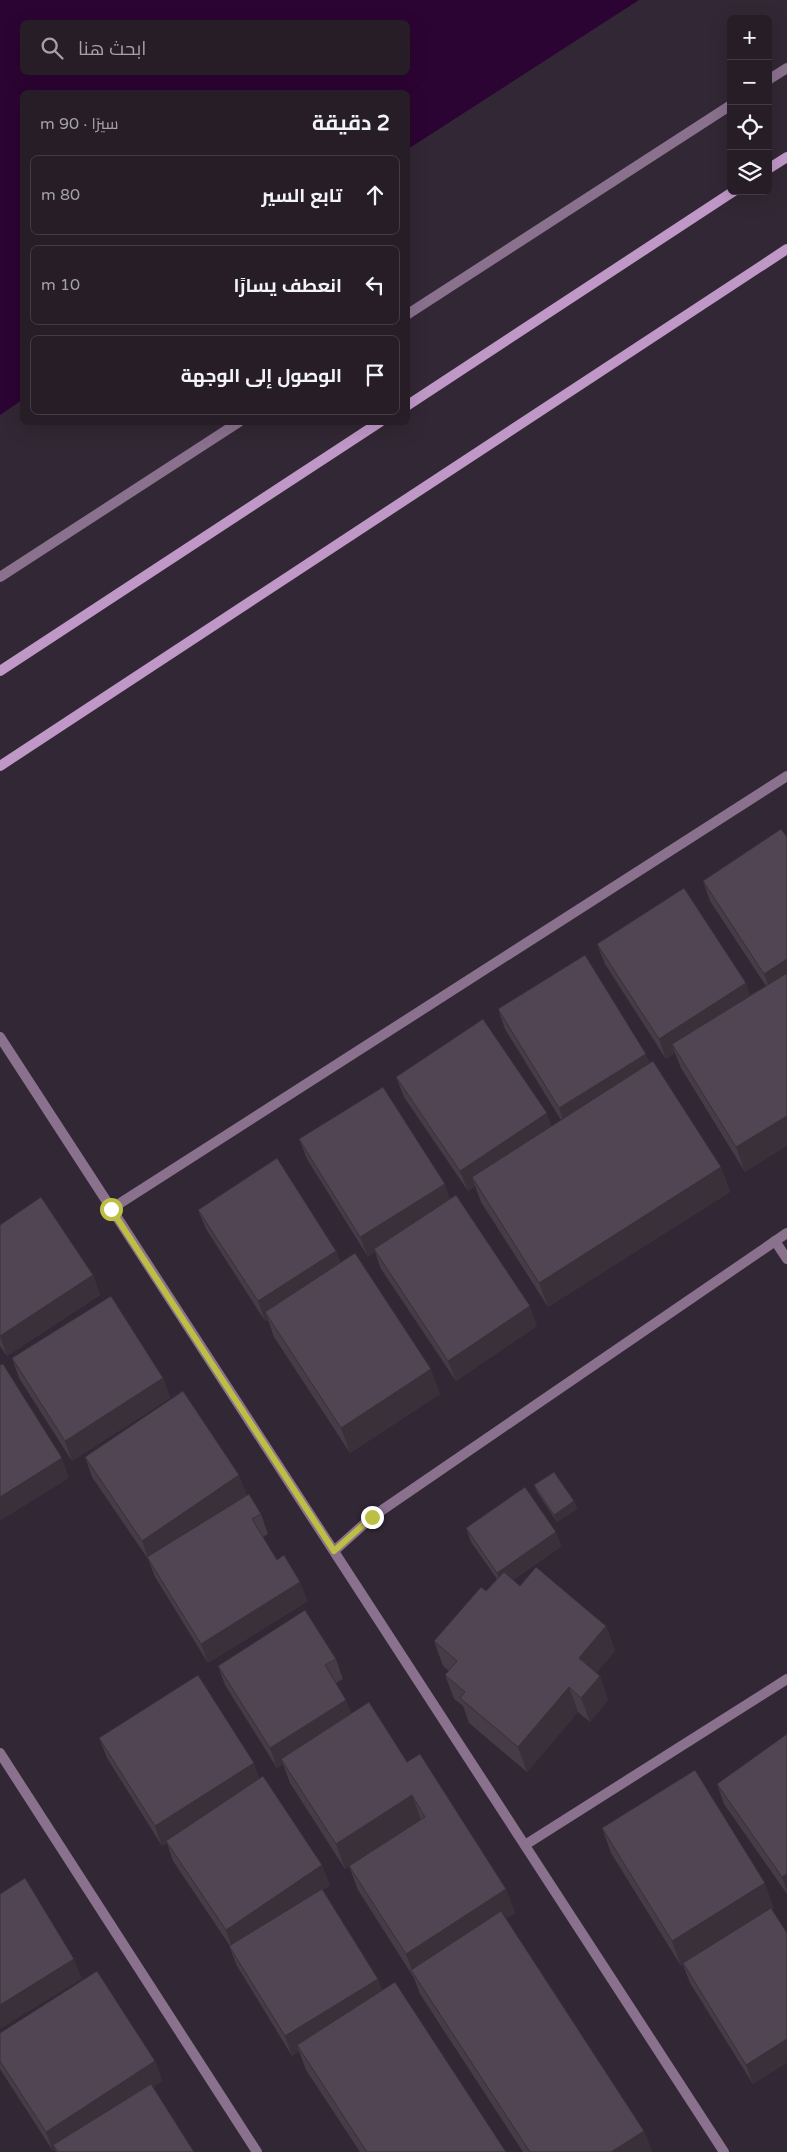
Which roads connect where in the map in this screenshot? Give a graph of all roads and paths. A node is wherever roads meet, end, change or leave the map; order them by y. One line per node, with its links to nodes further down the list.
1 (787, 68): 2 (street)
2 (772, 77)
3 (729, 105): 8 (street)
4 (787, 157): 5 (street)
5 (772, 166)
6 (728, 195): 9 (street)
7 (787, 249): 14 (street)
8 (410, 313)
9 (410, 403)
10 (234, 425): 12 (street)
11 (375, 425): 13 (street)
12 (0, 577)
13 (0, 671)
14 (0, 766)
15 (787, 776): 17 (street)
16 (0, 1037): 17 (street)
17 (111, 1209): 21 (street)
18 (787, 1234): 19 (street)
19 (775, 1241): 20 (street); 21 (street)
20 (787, 1259)
21 (334, 1551): 24 (street)
22 (787, 1679): 24 (street)
23 (0, 1753): 25 (street)
24 (525, 1845): 26 (street)
25 (257, 2152)
26 (724, 2152)

